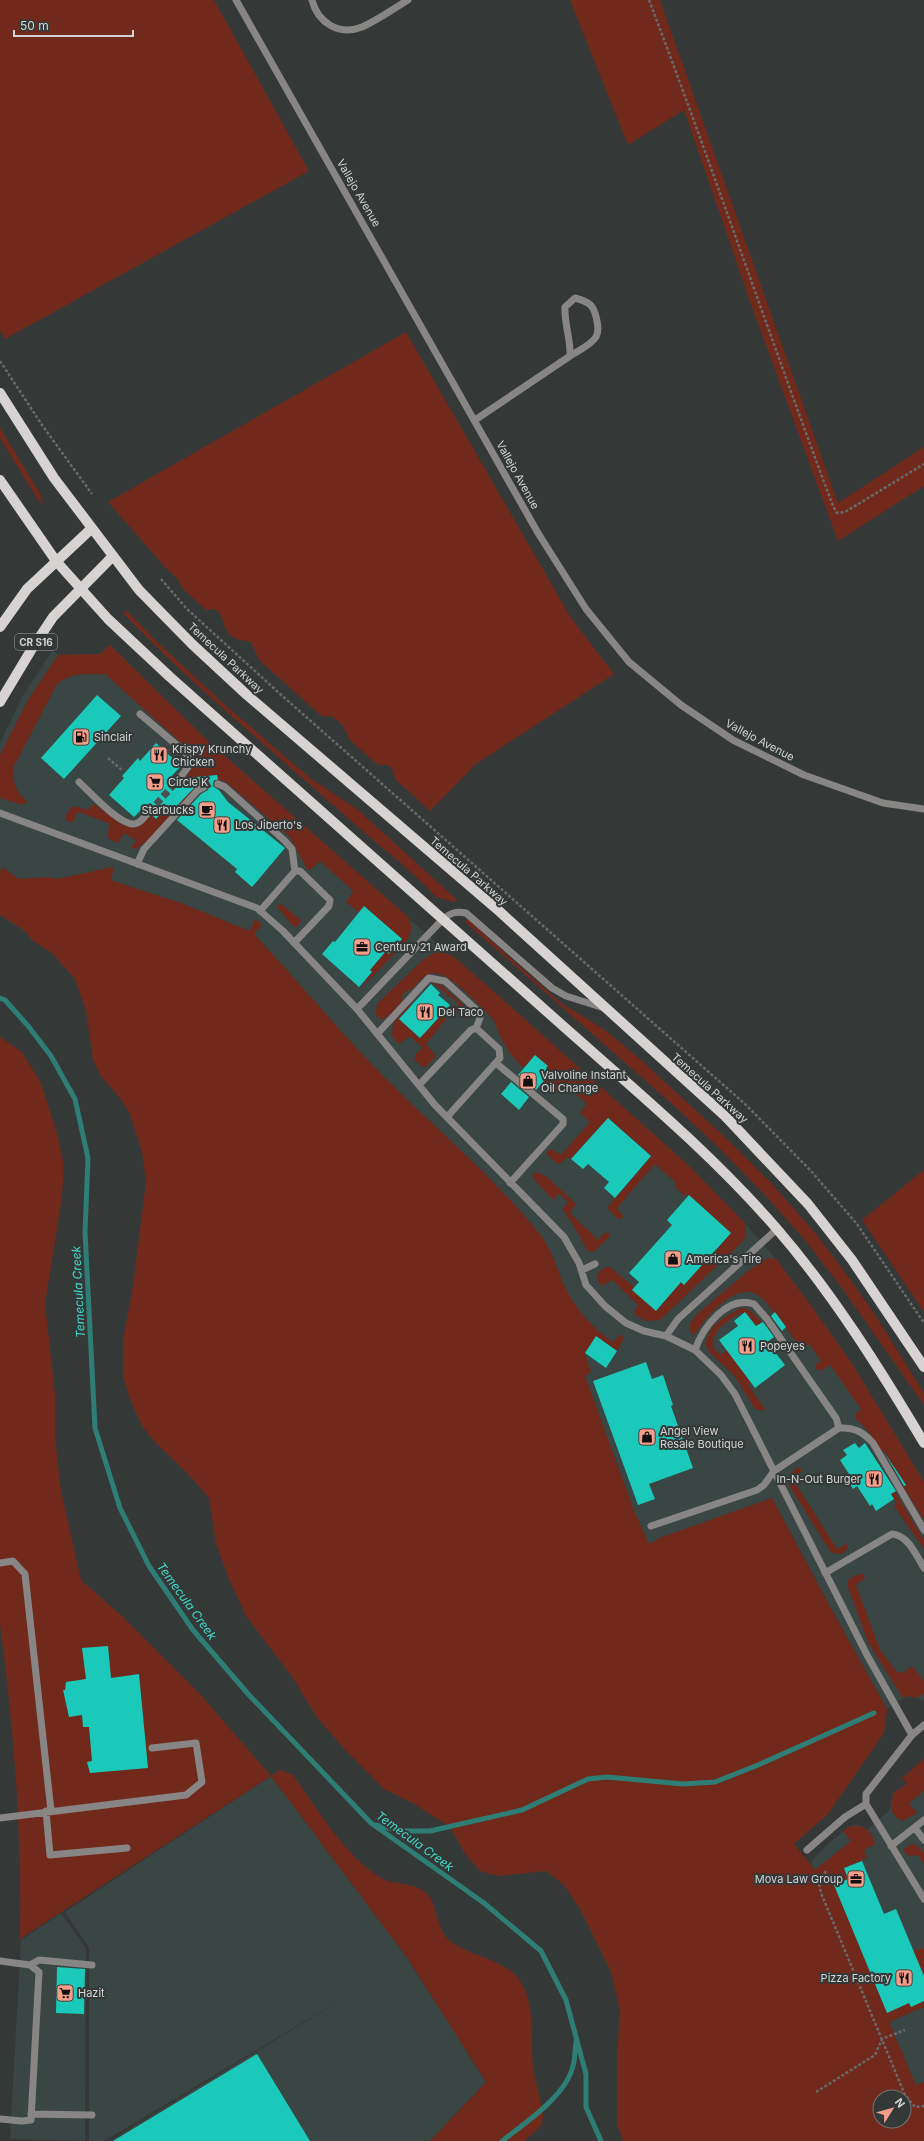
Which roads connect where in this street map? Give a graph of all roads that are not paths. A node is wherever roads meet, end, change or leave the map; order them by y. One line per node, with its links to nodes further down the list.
1 (236, 0): 6 (street, Vallejo Avenue)
2 (312, 0): 3 (street)
3 (408, 0)
4 (570, 356): 4 (street); 6 (street)
5 (0, 393): 8 (main road, Temecula Parkway)
6 (475, 420): 19 (street, Vallejo Avenue)
7 (0, 480): 10 (main road)
8 (91, 529): 9 (main road, Temecula Parkway); 10 (main road, CR S16)
9 (113, 556): 11 (main road, CR S16); 27 (main road, Temecula Parkway)
10 (56, 561): 11 (main road); 12 (main road, CR S16)
11 (80, 589): 13 (main road, CR S16); 25 (main road)
12 (0, 627)
13 (0, 702)
14 (140, 714): 15 (street)
15 (180, 778)
16 (79, 782): 20 (street)
17 (218, 784): 23 (street)
18 (204, 787): 22 (street)
19 (924, 809)
20 (149, 812)
21 (0, 813): 22 (street)
22 (137, 864): 24 (street)
23 (295, 871): 24 (street); 26 (street)
24 (260, 911): 26 (street)
25 (443, 919): 27 (street); 28 (street); 35 (main road)
26 (294, 942): 28 (street)
27 (605, 1008): 40 (main road, Temecula Parkway)
28 (357, 1009): 30 (street)
29 (476, 1028): 30 (street); 31 (street); 32 (street)
30 (377, 1034): 32 (street)
31 (496, 1063): 33 (street); 34 (street)
32 (419, 1086): 33 (street)
33 (447, 1117): 34 (street)
34 (510, 1182): 37 (street)
35 (777, 1229): 38 (street); 42 (main road)
36 (595, 1264): 37 (street)
37 (582, 1270): 38 (street)
38 (666, 1336): 39 (street)
39 (695, 1350): 41 (street); 43 (street)
40 (924, 1367)
41 (839, 1428): 43 (street); 45 (street)
42 (924, 1443)
43 (774, 1471): 44 (street); 48 (street)
44 (650, 1526)
45 (924, 1530)
46 (0, 1563): 53 (street)
47 (924, 1568): 48 (street)
48 (825, 1573): 50 (street)
49 (924, 1725): 50 (street)
50 (912, 1736): 52 (street)
51 (152, 1748): 53 (street)
52 (866, 1804): 58 (street); 60 (street)
53 (49, 1811): 54 (street); 59 (street)
54 (0, 1818)
55 (924, 1820): 56 (street)
56 (914, 1828): 57 (street); 58 (street)
57 (924, 1840)
58 (891, 1846): 61 (street)
59 (127, 1848)
60 (807, 1850)
61 (924, 1900)
62 (0, 1961): 63 (street)
63 (30, 1965): 64 (street); 65 (street)
64 (92, 1965)
65 (31, 2114): 66 (street); 67 (street)
66 (92, 2115)
67 (0, 2119)

